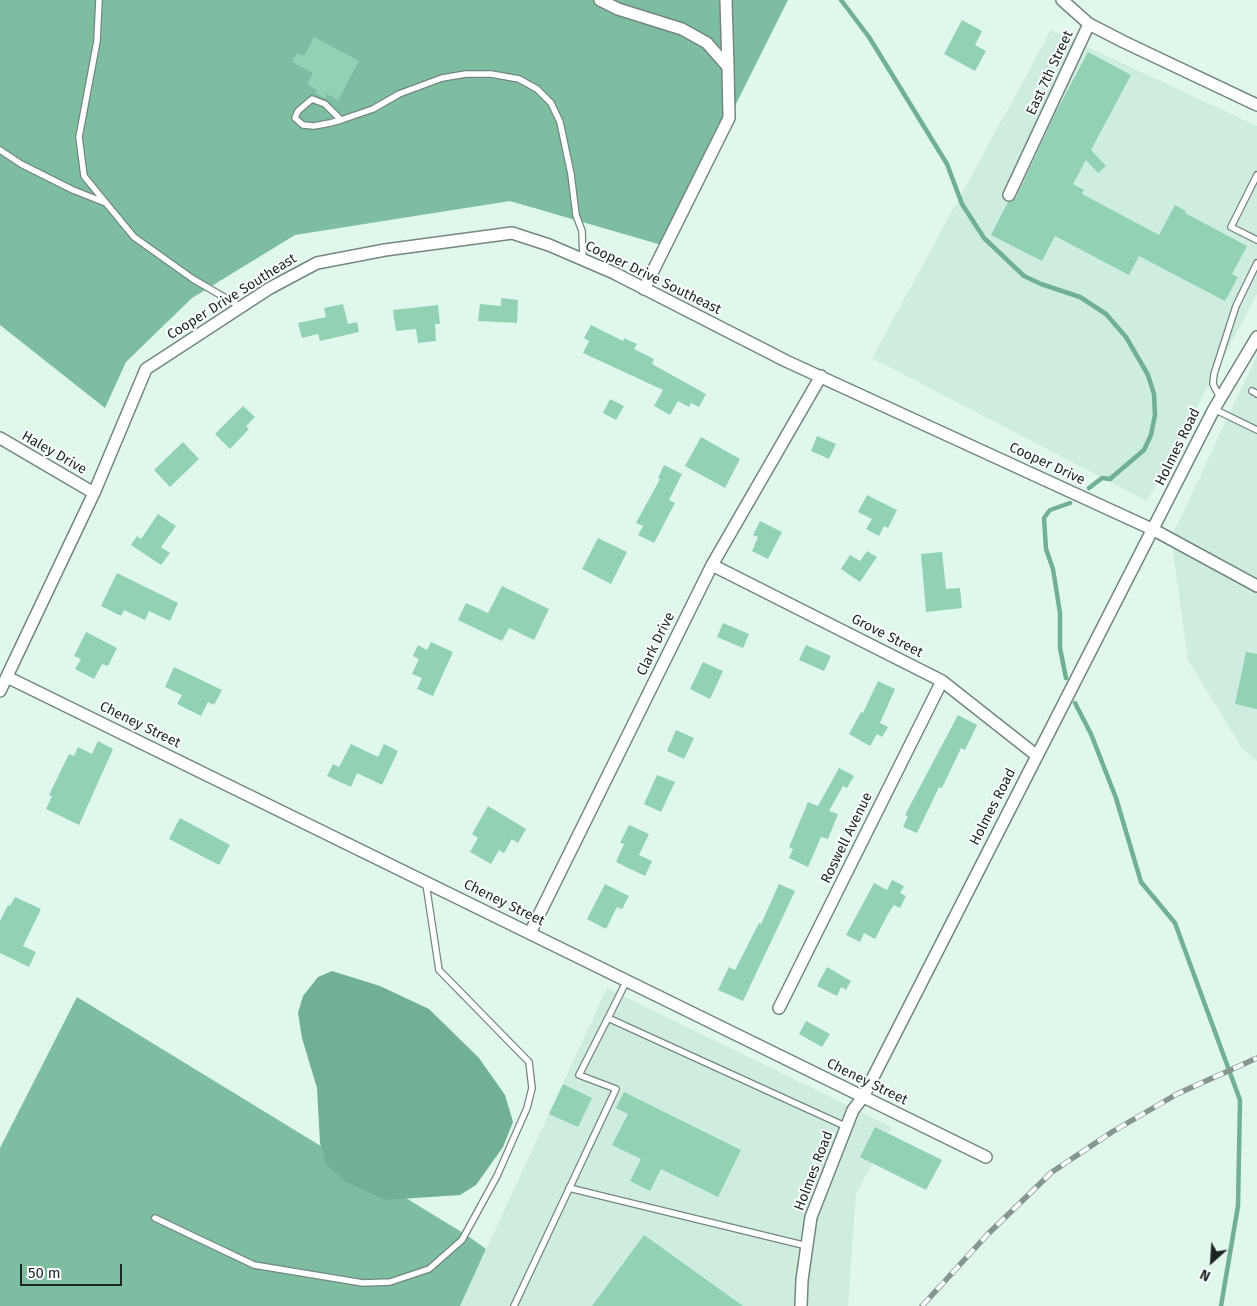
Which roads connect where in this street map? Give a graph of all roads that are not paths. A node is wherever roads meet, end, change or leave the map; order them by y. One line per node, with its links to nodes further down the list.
1 (99, 0): 12 (lane)
2 (600, 0): 6 (street)
3 (726, 0): 6 (street)
4 (1062, 0): 5 (street)
5 (1089, 24): 7 (street, East 7th Street); 11 (street, East 7th Street)
6 (728, 67): 16 (street)
7 (1257, 105)
8 (341, 120): 8 (lane); 14 (lane)
9 (0, 150): 12 (lane)
10 (1257, 174): 13 (lane)
11 (1009, 194)
12 (106, 203): 17 (lane)
13 (1257, 240)
14 (583, 260): 16 (street, Cooper Drive Southeast); 17 (street, Cooper Drive Southeast)
15 (1257, 263): 20 (lane)
16 (644, 289): 19 (street, Cooper Drive Southeast)
17 (241, 307): 24 (street, Cooper Drive Southeast)
18 (1257, 337): 20 (street, Holmes Road)
19 (821, 376): 25 (street, Cooper Drive); 26 (street, Clark Drive)
20 (1220, 398): 21 (street, Holmes Road)
21 (1214, 409): 22 (lane); 25 (street, Holmes Road)
22 (1257, 430)
23 (0, 438): 24 (street, Haley Drive)
24 (94, 493): 28 (street, Cooper Drive Southeast)
25 (1154, 530): 27 (street, Cooper Drive); 31 (street, Holmes Road)
26 (712, 565): 29 (street, Grove Street); 33 (street, Clark Drive)
27 (1257, 586)
28 (8, 678): 30 (street); 32 (street, Cheney Street)
29 (942, 681): 31 (street, Grove Street); 35 (street, Roswell Avenue)
30 (0, 691)
31 (1036, 755): 37 (street, Holmes Road)
32 (426, 882): 33 (street, Cheney Street); 41 (lane)
33 (530, 932): 34 (street, Cheney Street)
34 (627, 980): 36 (lane); 37 (street, Cheney Street)
35 (779, 1008)
36 (608, 1018): 38 (lane); 40 (lane)
37 (863, 1097): 38 (street, Holmes Road); 39 (street, Cheney Street)
38 (847, 1127): 42 (street, Holmes Road)
39 (986, 1157)
40 (570, 1188): 42 (lane); 43 (lane)
41 (155, 1218)
42 (807, 1246): 44 (street, Holmes Road)
43 (514, 1306)
44 (801, 1306)

